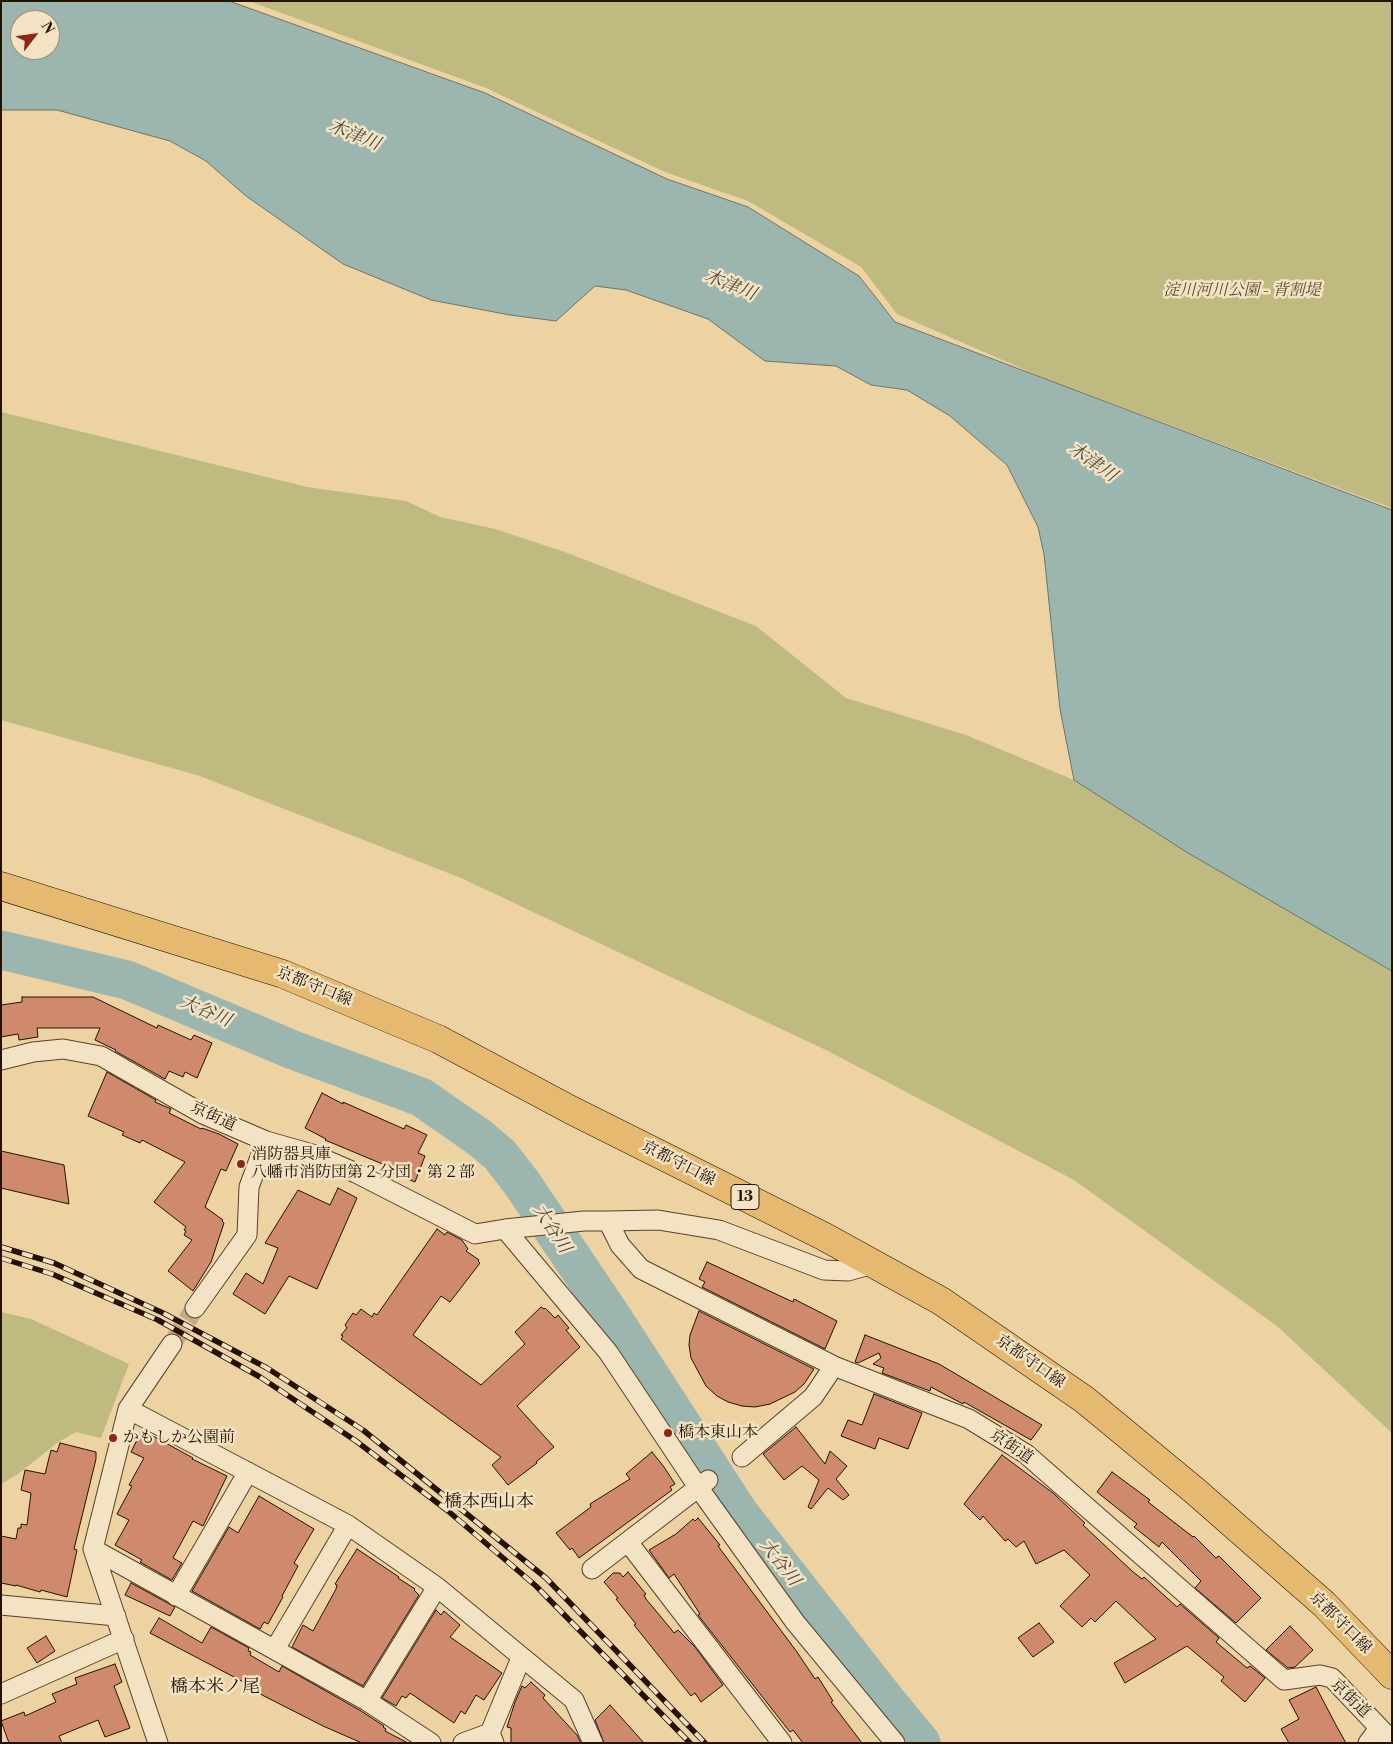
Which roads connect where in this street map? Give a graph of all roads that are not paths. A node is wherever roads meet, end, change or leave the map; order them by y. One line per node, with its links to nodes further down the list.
1 (1, 886): 6 (main road, 京都守口線 / 13)
2 (1, 1060): 3 (street, 京街道)
3 (266, 1141): 5 (street, 京街道); 7 (street)
4 (608, 1221): 5 (street, 京街道); 6 (street); 9 (street, 京街道)
5 (505, 1229): 13 (street)
6 (873, 1264): 25 (main road, 京都守口線 / 13)
7 (195, 1308)
8 (172, 1344): 10 (street)
9 (834, 1366): 11 (street); 28 (street, 京街道)
10 (128, 1409): 12 (street); 16 (street)
11 (742, 1457)
12 (248, 1472): 14 (street); 19 (street)
13 (703, 1484): 15 (street); 35 (street)
14 (348, 1525): 18 (street); 23 (street)
15 (628, 1542): 17 (street); 34 (street)
16 (93, 1549): 19 (street); 21 (street)
17 (592, 1569)
18 (437, 1587): 24 (street); 27 (street)
19 (176, 1596): 23 (street)
20 (1, 1606): 21 (street)
21 (116, 1616): 22 (street)
22 (124, 1640): 26 (street); 30 (street)
23 (275, 1649): 27 (street)
24 (521, 1658): 29 (street); 33 (street)
25 (1392, 1675)
26 (1, 1694)
27 (367, 1701): 31 (street)
28 (1380, 1737)
29 (492, 1738): 32 (street)
30 (158, 1743)
31 (431, 1743)
32 (464, 1743)
33 (593, 1743)
34 (782, 1743)
35 (895, 1743)

